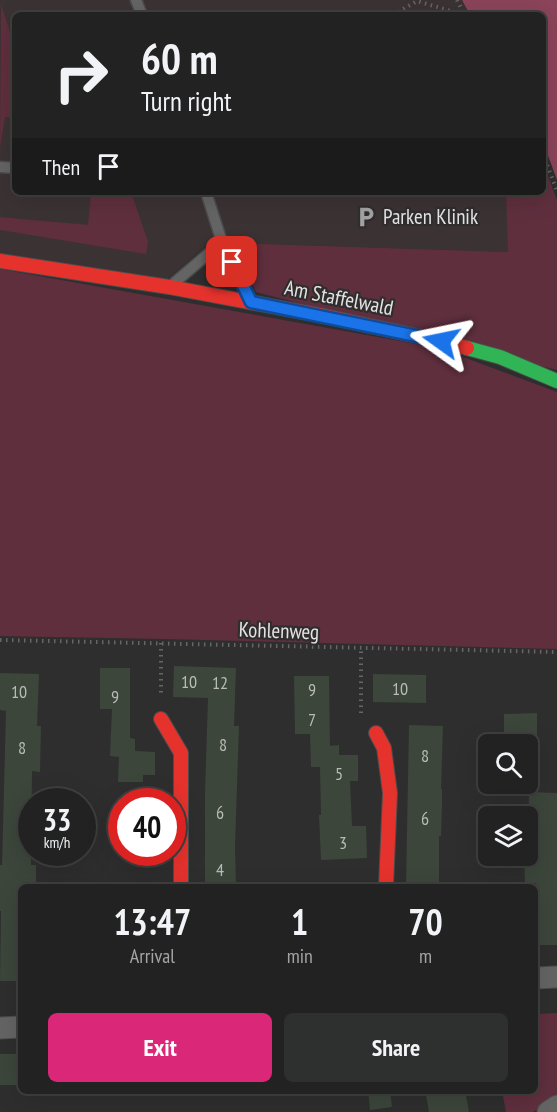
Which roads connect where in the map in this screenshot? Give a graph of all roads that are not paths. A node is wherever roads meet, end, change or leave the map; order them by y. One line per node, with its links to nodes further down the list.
1 (207, 195): 2 (lane)
2 (222, 242): 4 (lane); 5 (lane)
3 (0, 261): 4 (street, Am Staffelwald)
4 (169, 287): 5 (street, Am Staffelwald)
5 (251, 302): 6 (street, Am Staffelwald)
6 (557, 381)
7 (161, 719): 9 (street)
8 (376, 732): 10 (street)
9 (181, 884)
10 (386, 884)
11 (557, 977): 12 (street)
12 (538, 978)
13 (0, 1028): 14 (street)
14 (18, 1028)
15 (557, 1106): 16 (street)
16 (548, 1112)

